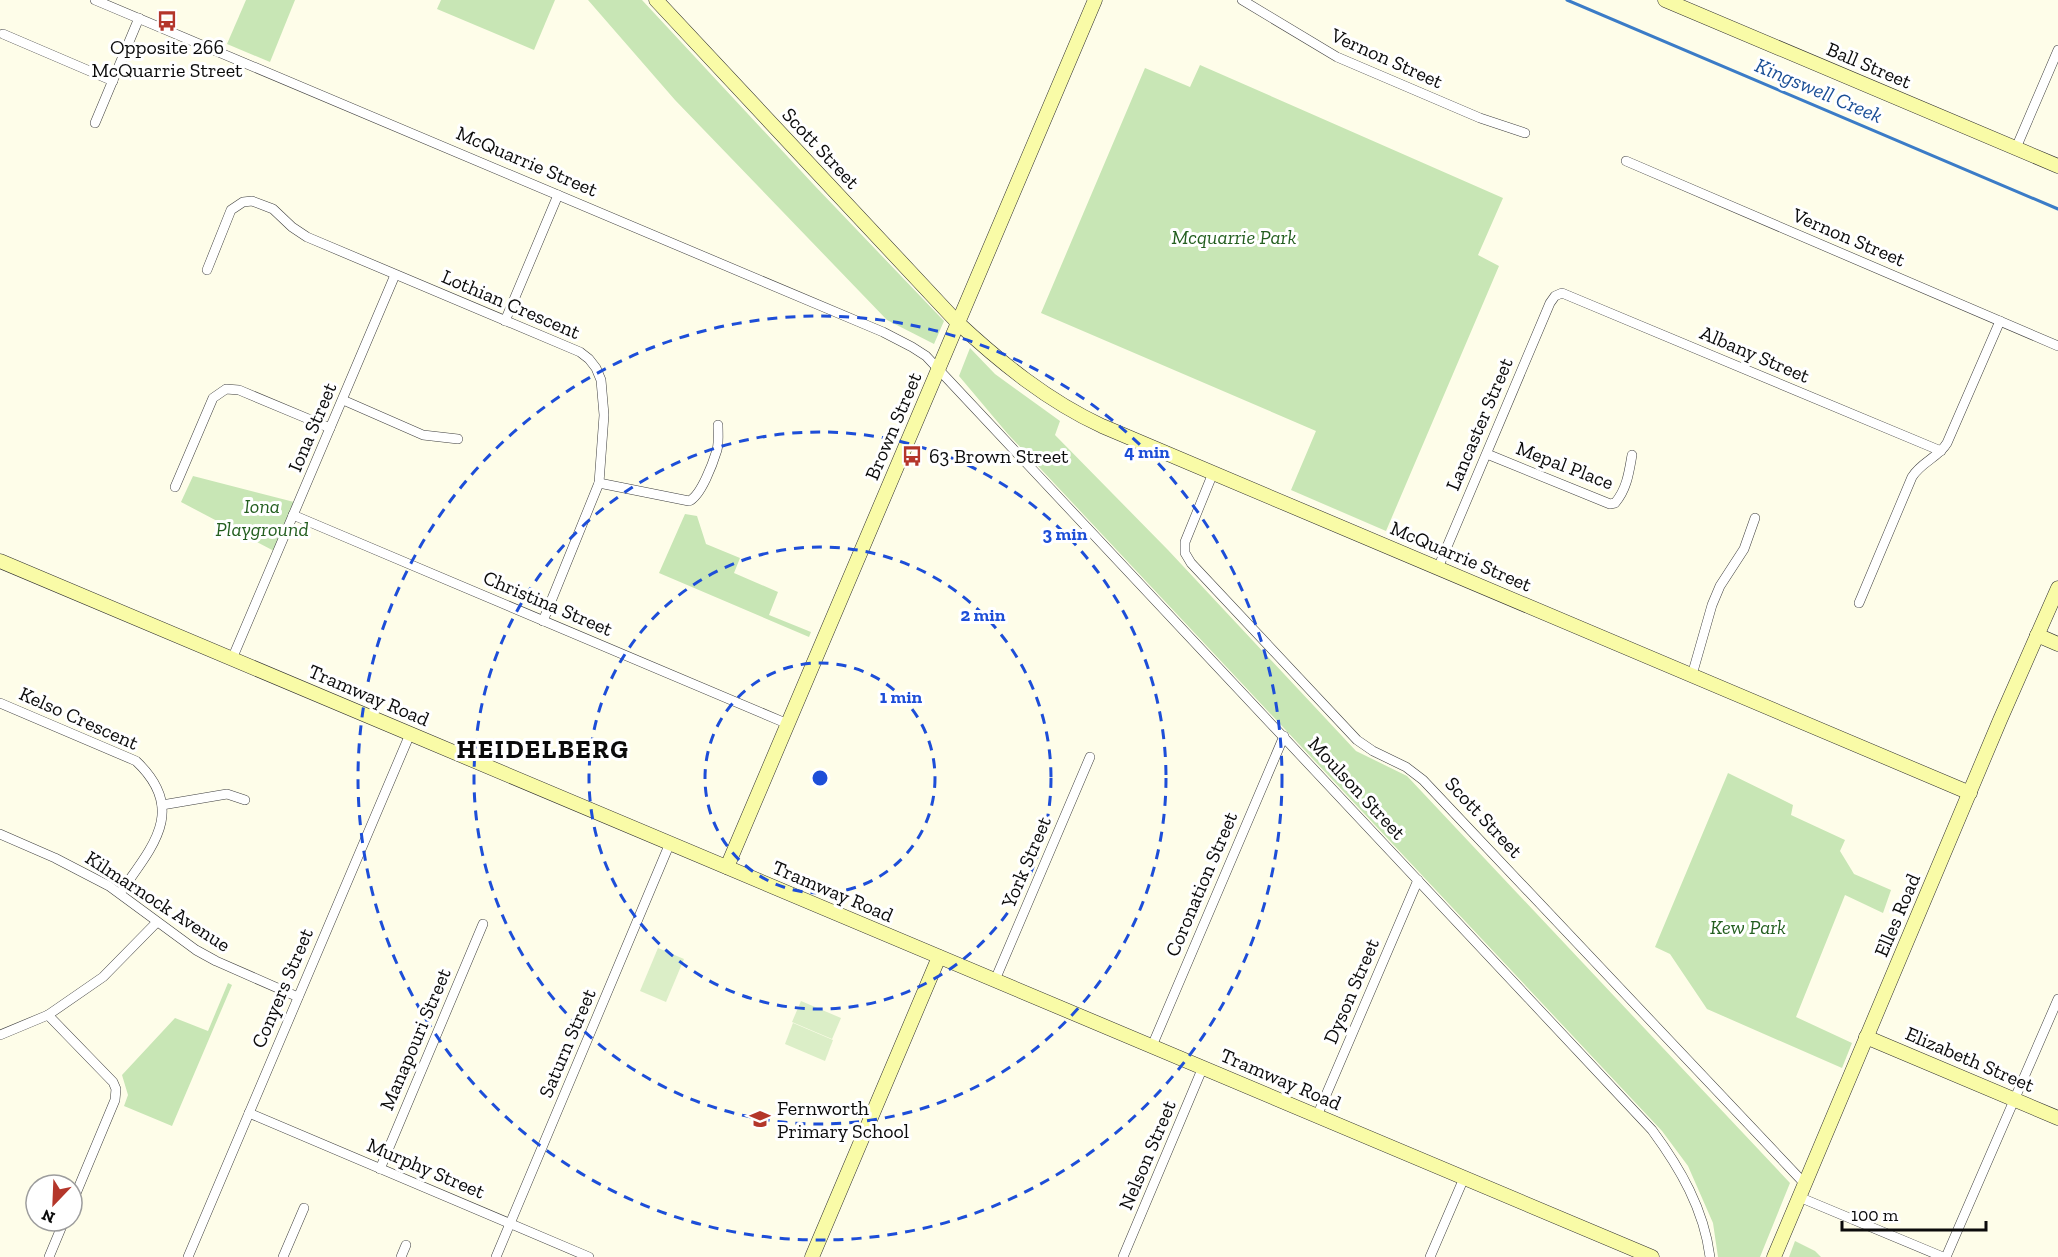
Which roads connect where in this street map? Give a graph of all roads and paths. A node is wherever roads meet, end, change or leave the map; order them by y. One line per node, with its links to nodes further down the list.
1 (95, 0): 6 (street, McQuarrie Street)
2 (656, 0): 21 (street, Scott Street)
3 (1095, 0): 21 (street, Brown Street)
4 (1242, 0): 11 (street, Vernon Street)
5 (1665, 0): 12 (street, Ball Street)
6 (139, 18): 9 (street); 15 (street, McQuarrie Street)
7 (3, 34): 9 (street)
8 (2058, 50): 12 (street)
9 (112, 81): 10 (street)
10 (95, 123)
11 (1525, 133)
12 (2016, 148): 14 (street, Ball Street)
13 (1626, 161): 20 (street, Vernon Street)
14 (2058, 166)
15 (558, 195): 19 (street); 23 (street, McQuarrie Street)
16 (207, 270): 17 (street, Lothian Crescent)
17 (395, 275): 19 (street, Lothian Crescent); 24 (street, Iona Street)
18 (1555, 296): 28 (street, Albany Street); 29 (street, Lancaster Street)
19 (505, 321): 32 (street, Lothian Crescent)
20 (2000, 321): 22 (street, Vernon Street); 28 (street)
21 (957, 322): 23 (street, Brown Street); 31 (street, McQuarrie Street)
22 (2058, 345)
23 (939, 367): 46 (street, Brown Street); 48 (street, Moulson Street)
24 (343, 400): 26 (street, Iona Street); 27 (street)
25 (718, 425): 32 (street)
26 (330, 428): 33 (street); 34 (street, Iona Street)
27 (458, 440)
28 (1941, 451): 39 (street)
29 (1487, 454): 30 (street, Mepal Place); 37 (street, Lancaster Street)
30 (1632, 454)
31 (1213, 473): 37 (street, McQuarrie Street); 76 (street, Scott Street)
32 (598, 483): 40 (street, Lothian Crescent)
33 (175, 487)
34 (294, 515): 40 (street, Christina Street); 43 (street, Iona Street)
35 (1755, 518): 44 (street)
36 (0, 561): 43 (street, Tramway Road)
37 (1438, 568): 44 (street, McQuarrie Street)
38 (2058, 588): 41 (street, Elles Road)
39 (1859, 603)
40 (543, 621): 46 (street, Christina Street)
41 (2037, 635): 42 (street); 50 (street, Elles Road)
42 (2058, 644)
43 (232, 659): 47 (street, Tramway Road)
44 (1692, 675): 50 (street, McQuarrie Street)
45 (0, 703): 52 (street, Kelso Crescent)
46 (788, 724): 55 (street, Brown Street)
47 (410, 734): 54 (street, Tramway Road); 62 (street, Conyers Street)
48 (1284, 736): 56 (street, Moulson Street); 67 (street, Coronation Street)
49 (1090, 757): 61 (street, York Street)
50 (1970, 793): 66 (street, Elles Road)
51 (245, 800): 52 (street)
52 (162, 805): 57 (street, Kelso Crescent)
53 (0, 834): 57 (street, Kilmarnock Avenue)
54 (670, 843): 55 (street, Tramway Road); 78 (street, Saturn Street)
55 (727, 867): 60 (street, Tramway Road)
56 (1418, 880): 71 (street, Dyson Street); 91 (street, Moulson Street)
57 (120, 893): 58 (street, Kilmarnock Avenue)
58 (157, 922): 62 (street, Kilmarnock Avenue); 64 (street)
59 (483, 924): 73 (street, Manapouri Street)
60 (939, 957): 61 (street, Tramway Road); 87 (street)
61 (995, 980): 67 (street, Tramway Road)
62 (298, 997): 70 (street, Conyers Street)
63 (2058, 999): 69 (street)
64 (48, 1015): 65 (street); 74 (street)
65 (0, 1035)
66 (1866, 1037): 69 (street, Elizabeth Street); 76 (street, Elles Road)
67 (1152, 1046): 68 (street, Tramway Road)
68 (1203, 1067): 71 (street, Tramway Road); 88 (street, Nelson Street)
69 (2014, 1099): 72 (street, Elizabeth Street); 93 (street)
70 (249, 1113): 73 (street, Murphy Street); 82 (street, Conyers Street)
71 (1317, 1116): 75 (street, Tramway Road)
72 (2058, 1118)
73 (380, 1168): 78 (street, Murphy Street)
74 (84, 1174)
75 (1464, 1178): 89 (street); 90 (street, Tramway Road)
76 (1802, 1190): 92 (street, Elles Road); 93 (street)
77 (304, 1208): 83 (street)
78 (510, 1224): 85 (street, Saturn Street); 86 (street, Murphy Street)
79 (59, 1233): 81 (street)
80 (406, 1245): 84 (street)
81 (49, 1257)
82 (188, 1257)
83 (284, 1257)
84 (401, 1257)
85 (496, 1257)
86 (589, 1257)
87 (812, 1257)
88 (1123, 1257)
89 (1430, 1257)
90 (1652, 1257)
91 (1710, 1257)
92 (1774, 1257)
93 (1944, 1257)

